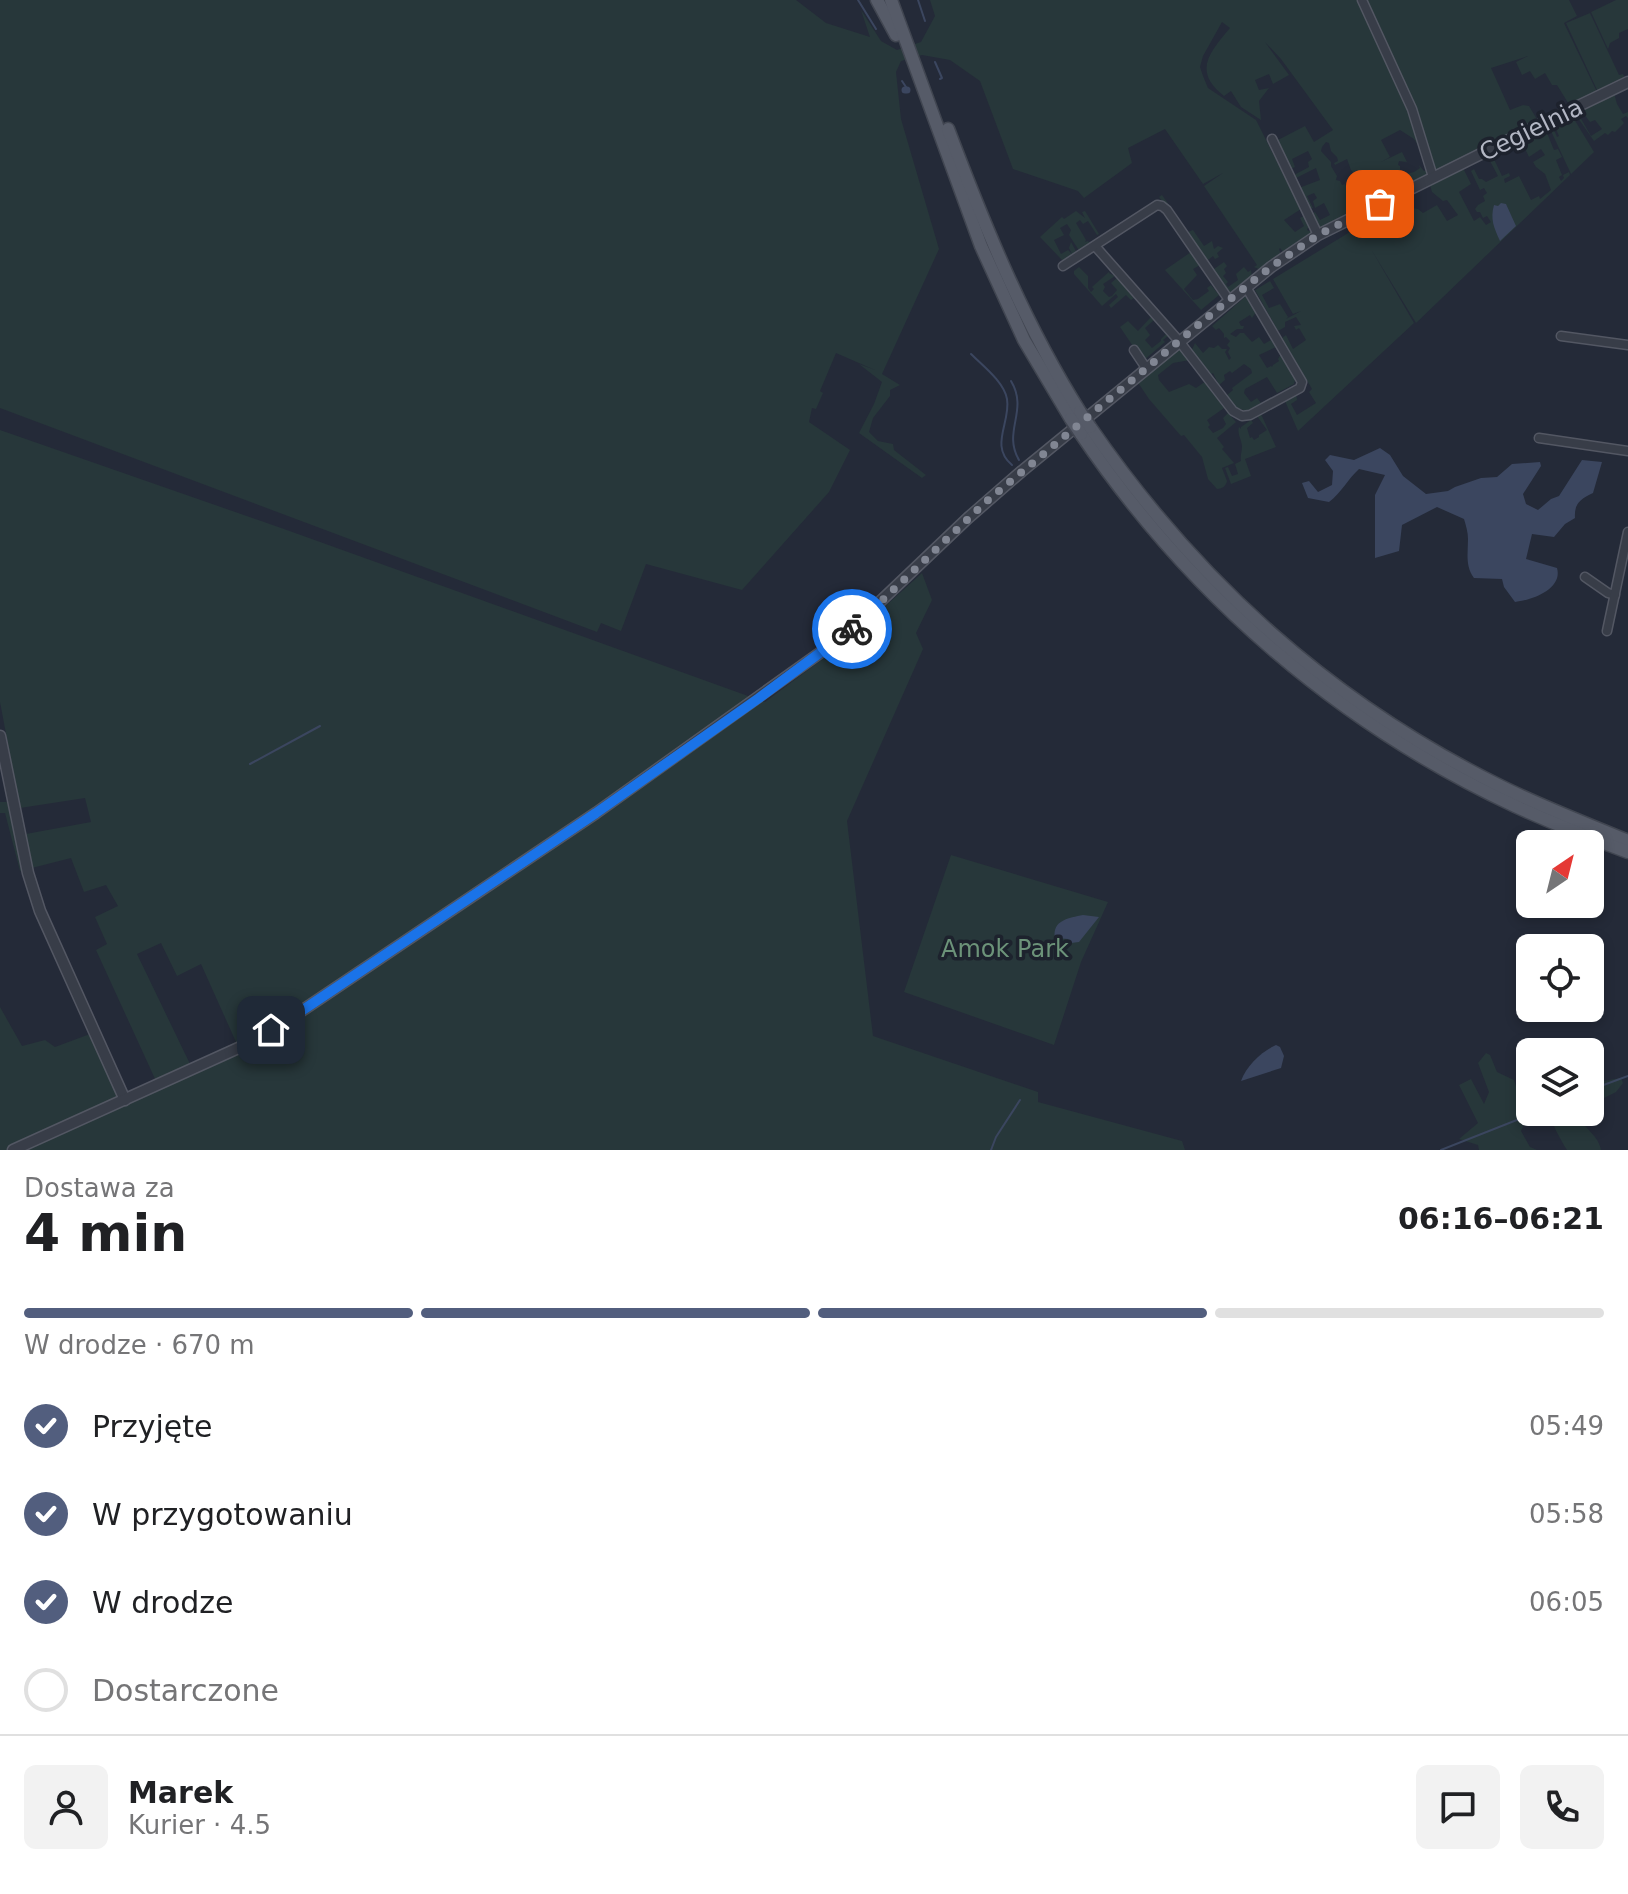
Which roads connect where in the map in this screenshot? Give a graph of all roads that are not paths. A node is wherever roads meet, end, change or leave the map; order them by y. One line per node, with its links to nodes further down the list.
1 (877, 0): 5 (main road)
2 (891, 0): 5 (main road)
3 (899, 0): 19 (main road)
4 (1362, 0): 8 (street)
5 (918, 72): 19 (main road)
6 (1628, 82): 8 (street, Cegielnia)
7 (1272, 139): 9 (street)
8 (1433, 177): 9 (street, Cegielnia)
9 (1318, 235): 12 (street, Cegielnia)
10 (1095, 246): 11 (street); 13 (street); 15 (street)
11 (1063, 266)
12 (1246, 287): 13 (street, Cegielnia); 15 (street)
13 (1229, 300): 15 (street, Cegielnia)
14 (1561, 336): 16 (street)
15 (1179, 341): 18 (street, Cegielnia)
16 (1628, 345)
17 (1134, 350): 18 (street)
18 (1146, 368): 35 (street, Cegielnia)
19 (1075, 416): 20 (main road, bridge)
20 (1085, 431): 29 (main road); 30 (main road)
21 (1539, 438): 22 (street)
22 (1628, 451)
23 (1628, 532): 25 (street)
24 (1585, 577): 25 (street)
25 (1615, 595): 26 (street)
26 (1607, 631)
27 (0, 736): 28 (street)
28 (5, 796): 35 (street)
29 (1572, 830)
30 (1628, 841)
31 (1604, 843): 33 (main road)
32 (1604, 845): 34 (main road)
33 (1628, 852)
34 (1628, 859)
35 (125, 1100): 36 (street, Cegielnia)
36 (13, 1150)

